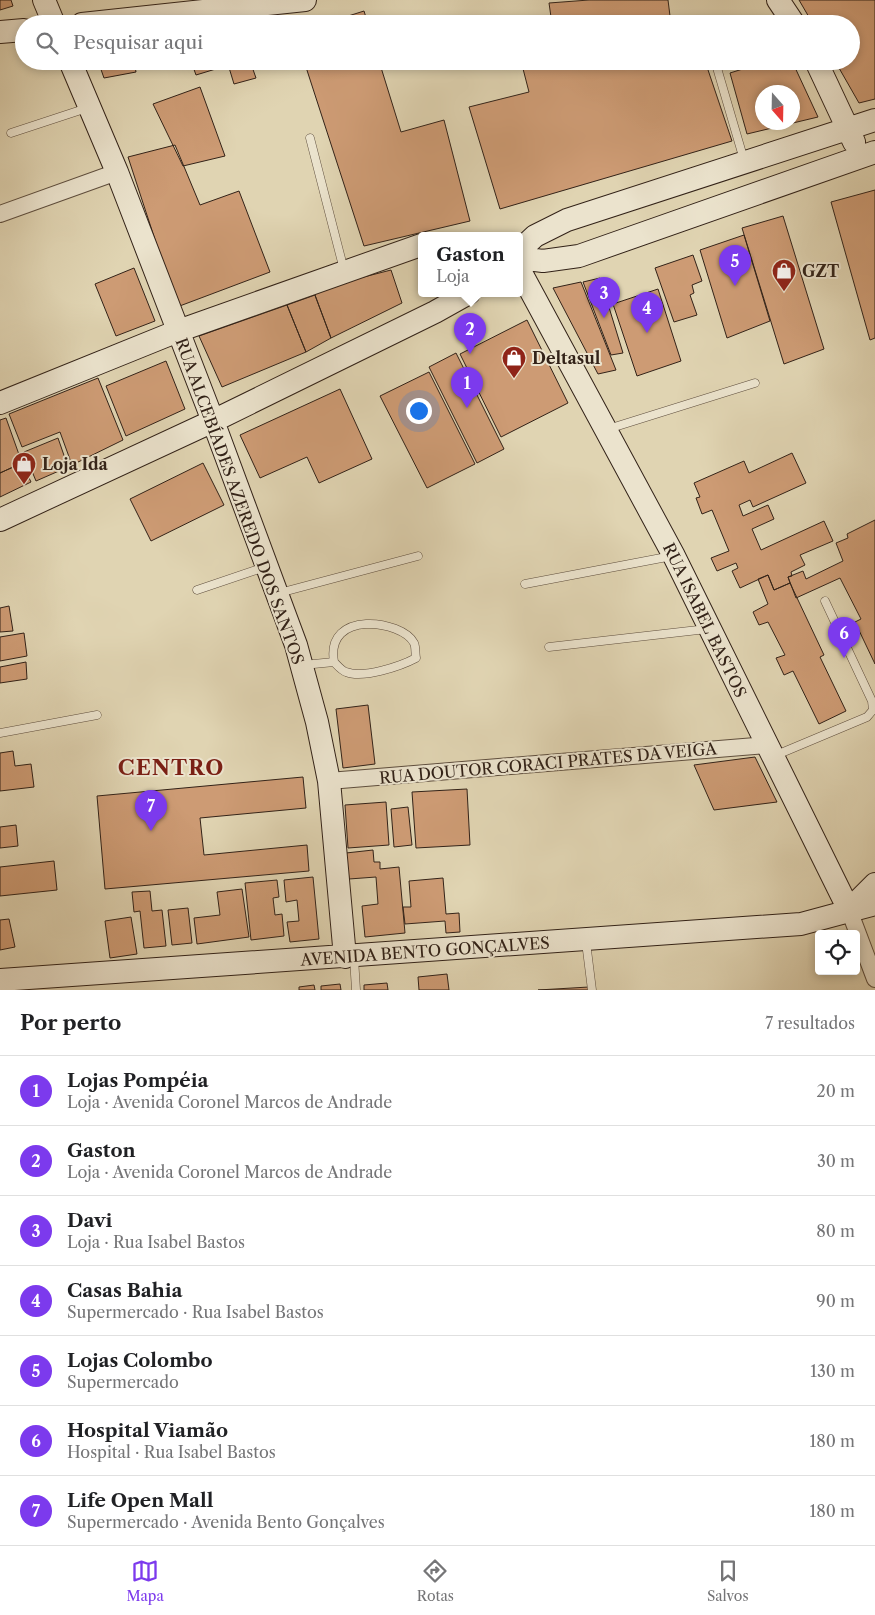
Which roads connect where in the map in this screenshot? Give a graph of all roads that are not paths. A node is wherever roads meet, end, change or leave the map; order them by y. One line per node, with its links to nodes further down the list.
1 (44, 0): 4 (street)
2 (305, 0): 5 (street)
3 (778, 0): 6 (street)
4 (50, 15)
5 (166, 15)
6 (788, 15)
7 (15, 31): 8 (street)
8 (0, 32)
9 (74, 70): 12 (street, RUA ALCEBÍADES AZEREDO DOS SANTOS)
10 (718, 70): 18 (lane)
11 (820, 70): 14 (street)
12 (90, 107): 15 (lane); 19 (street, RUA ALCEBÍADES AZEREDO DOS SANTOS)
13 (875, 120): 14 (street)
14 (848, 128): 17 (street); 18 (street)
15 (10, 133)
16 (310, 138): 24 (lane)
17 (868, 154): 23 (street)
18 (745, 162): 22 (street)
19 (117, 172): 20 (street); 27 (street, RUA ALCEBÍADES AZEREDO DOS SANTOS)
20 (0, 214)
21 (418, 247): 24 (street)
22 (523, 247)
23 (523, 258)
24 (345, 272): 27 (street)
25 (523, 276): 31 (street, RUA ISABEL BASTOS)
26 (462, 297): 30 (street)
27 (178, 331): 29 (street); 30 (street, RUA ALCEBÍADES AZEREDO DOS SANTOS)
28 (755, 383): 31 (lane)
29 (0, 403)
30 (213, 421): 32 (street); 35 (street, RUA ALCEBÍADES AZEREDO DOS SANTOS)
31 (606, 430): 34 (street, RUA ISABEL BASTOS)
32 (0, 520)
33 (418, 556): 38 (lane)
34 (674, 556): 36 (lane); 40 (street, RUA ISABEL BASTOS)
35 (267, 567): 37 (lane); 38 (street, RUA ALCEBÍADES AZEREDO DOS SANTOS)
36 (525, 584)
37 (197, 590)
38 (277, 594): 43 (street, RUA ALCEBÍADES AZEREDO DOS SANTOS)
39 (825, 601): 44 (lane)
40 (709, 628): 41 (lane); 47 (street, RUA ISABEL BASTOS)
41 (549, 647)
42 (334, 662): 42 (lane); 43 (lane)
43 (301, 665): 48 (street, RUA ALCEBÍADES AZEREDO DOS SANTOS)
44 (873, 701): 47 (lane)
45 (97, 715): 46 (lane)
46 (0, 733)
47 (769, 751): 48 (street, RUA DOUTOR CORACI PRATES DA VEIGA); 51 (street, RUA ISABEL BASTOS)
48 (329, 781): 53 (street, RUA ALCEBÍADES AZEREDO DOS SANTOS)
49 (875, 884): 51 (street, AVENIDA BENTO GONÇALVES)
50 (875, 904): 51 (street, AVENIDA BENTO GONÇALVES)
51 (848, 910): 52 (street, AVENIDA BENTO GONÇALVES); 55 (street, RUA ISABEL BASTOS)
52 (586, 940): 53 (street, AVENIDA BENTO GONÇALVES); 59 (lane)
53 (349, 957): 54 (street, AVENIDA BENTO GONÇALVES); 58 (lane)
54 (102, 972): 56 (street, AVENIDA BENTO GONÇALVES); 57 (street)
55 (875, 979)
56 (0, 980)
57 (122, 990)
58 (356, 990)
59 (592, 990)

